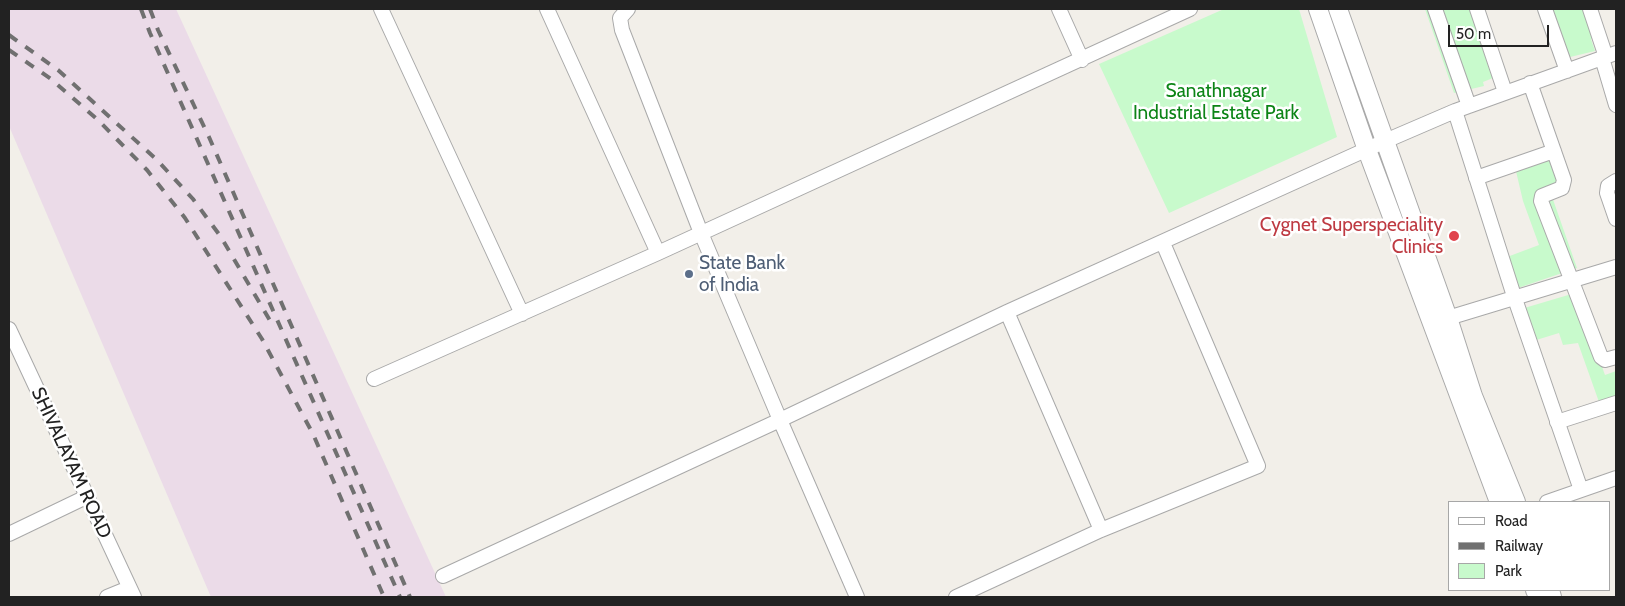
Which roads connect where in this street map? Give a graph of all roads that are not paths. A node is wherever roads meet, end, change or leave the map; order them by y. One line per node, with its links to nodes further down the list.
1 (381, 9): 33 (street)
2 (547, 9): 28 (street)
3 (628, 9): 26 (street)
4 (1059, 9): 13 (street)
5 (1190, 9): 13 (street)
6 (1318, 9): 21 (street)
7 (1338, 9): 20 (street)
8 (1435, 9): 18 (street)
9 (1477, 9): 16 (street)
10 (1545, 9): 14 (street)
11 (1590, 9): 12 (street)
12 (1608, 56): 14 (street); 17 (street)
13 (1082, 60): 26 (street)
14 (1567, 70): 15 (street)
15 (1530, 83): 16 (street); 22 (street)
16 (1505, 92): 18 (street)
17 (1616, 105)
18 (1469, 106): 19 (street)
19 (1455, 111): 20 (street); 23 (street)
20 (1384, 142): 21 (street); 34 (street)
21 (1366, 150): 27 (street); 44 (street)
22 (1554, 151): 23 (street); 30 (street)
23 (1476, 178): 31 (street)
24 (1616, 181): 25 (street)
25 (1616, 219)
26 (701, 232): 28 (street); 39 (street)
27 (1163, 243): 32 (street); 47 (street)
28 (658, 253): 33 (street)
29 (1616, 267): 30 (street)
30 (1572, 280): 31 (street); 36 (street)
31 (1514, 296): 34 (street); 40 (street)
32 (1007, 312): 39 (street); 47 (street)
33 (522, 314): 37 (street)
34 (1448, 318): 45 (street)
35 (9, 329): 43 (street, SHIVALAYAM ROAD)
36 (1616, 357)
37 (374, 379)
38 (1616, 403): 40 (street)
39 (780, 420): 49 (street); 52 (street)
40 (1557, 422): 42 (street)
41 (1616, 478): 42 (street)
42 (1581, 490): 46 (street)
43 (86, 497): 48 (street); 50 (street, SHIVALAYAM ROAD)
44 (1499, 501)
45 (1516, 501)
46 (1550, 501)
47 (1101, 530): 53 (street)
48 (9, 534)
49 (443, 576)
50 (131, 592): 51 (street)
51 (107, 597)
52 (857, 597)
53 (956, 597)

